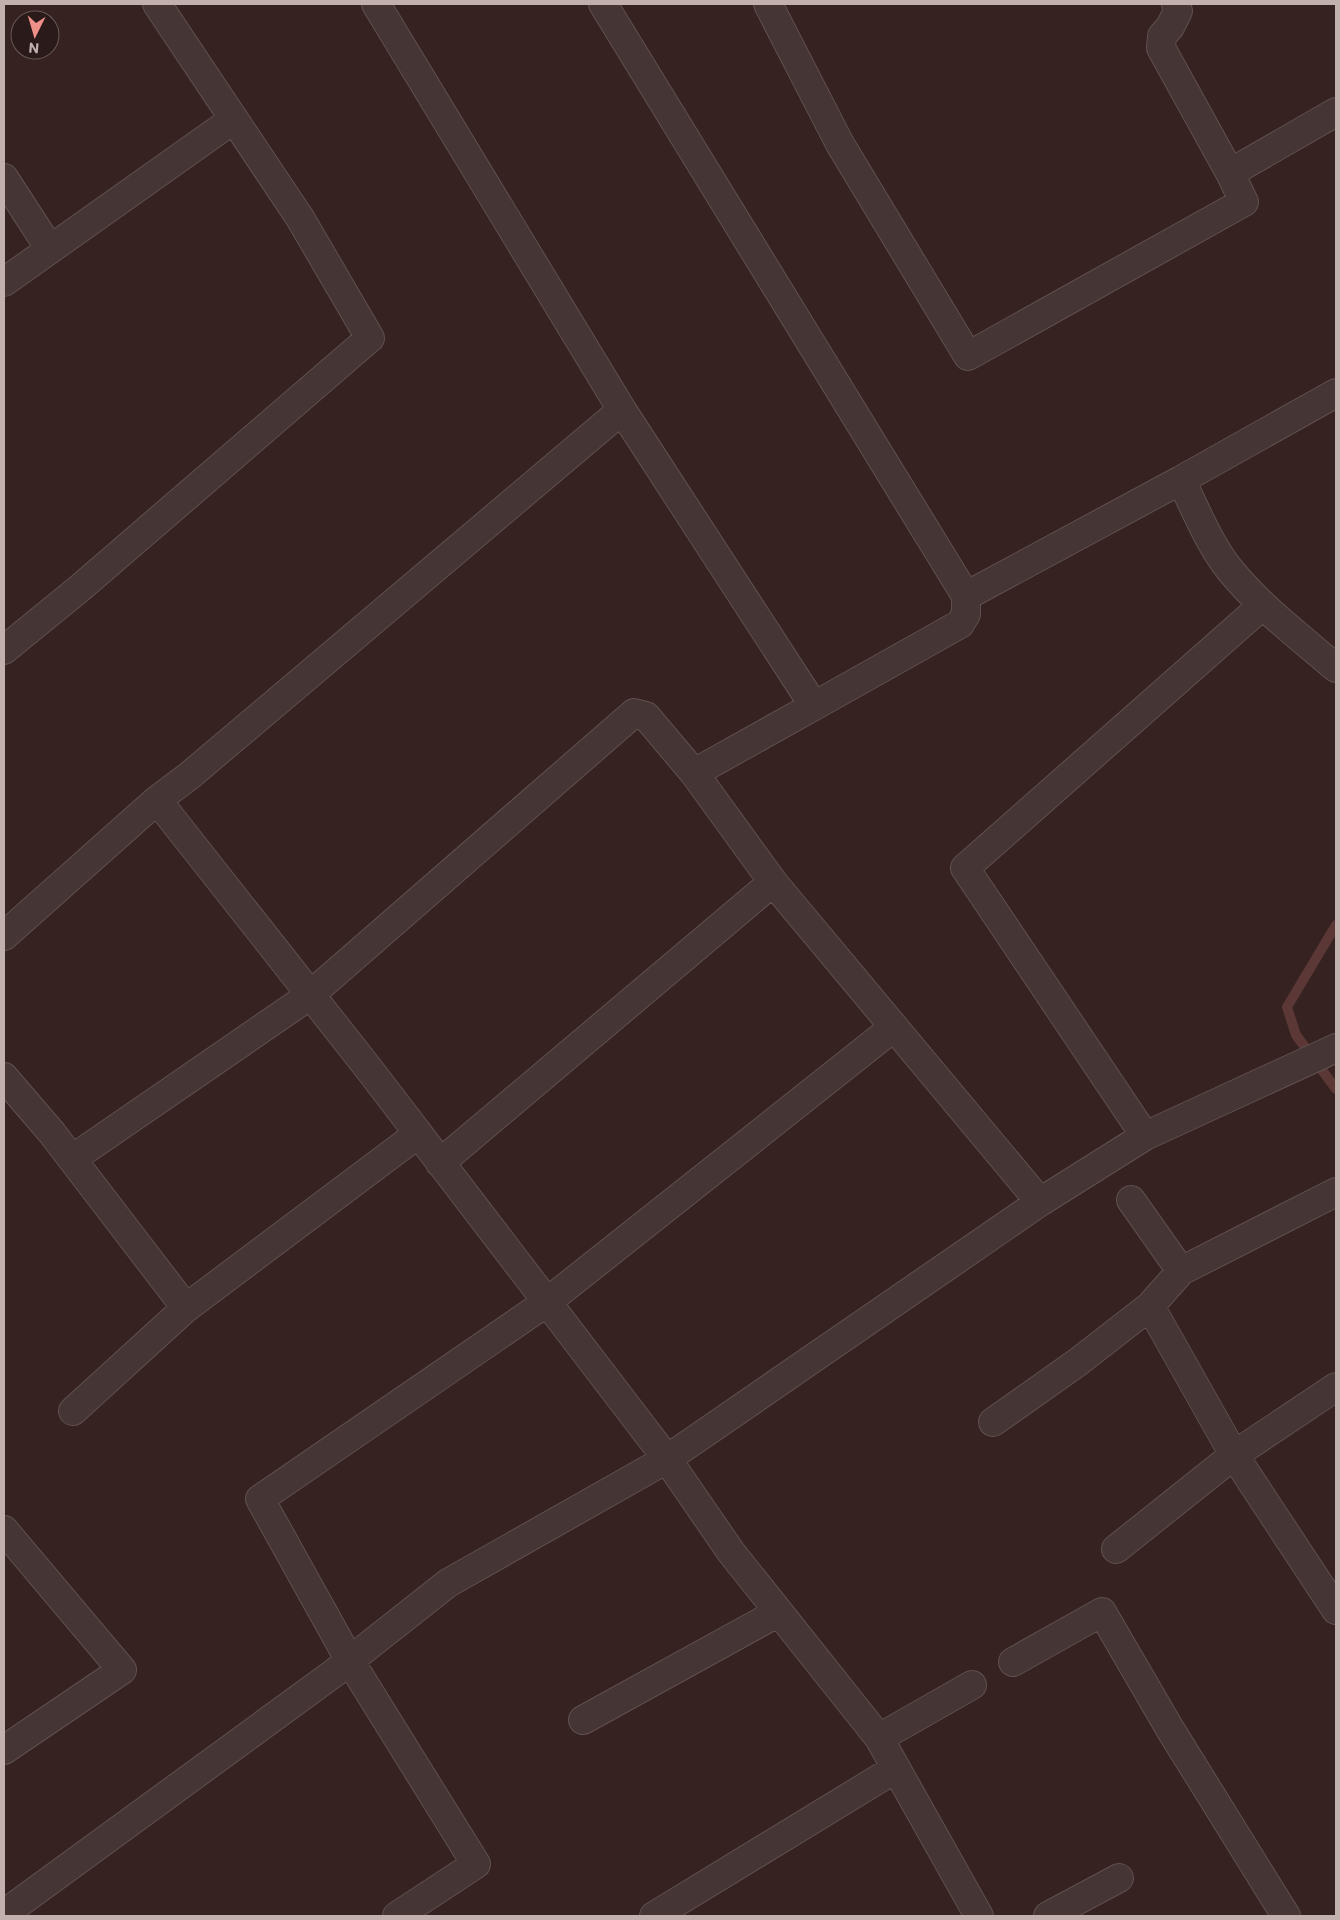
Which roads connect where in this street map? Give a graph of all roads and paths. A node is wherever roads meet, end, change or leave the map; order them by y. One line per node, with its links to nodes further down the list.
1 (157, 4): 7 (street)
2 (376, 4): 13 (street)
3 (603, 4): 15 (street)
4 (768, 4): 8 (street)
5 (1176, 4): 8 (street)
6 (1336, 112): 8 (street)
7 (234, 119): 10 (street); 17 (street)
8 (1230, 173)
9 (4, 178): 10 (street)
10 (50, 249): 11 (street)
11 (4, 282)
12 (1336, 393): 14 (street)
13 (622, 410): 19 (street); 21 (street)
14 (1181, 480): 15 (street); 16 (street)
15 (966, 596): 19 (street)
16 (1263, 606): 18 (street); 29 (street)
17 (4, 650)
18 (1336, 668)
19 (814, 706): 20 (street)
20 (694, 773): 22 (street); 24 (street)
21 (157, 800): 23 (street); 24 (street)
22 (773, 882): 25 (street); 31 (street)
23 (4, 936)
24 (309, 996): 28 (street); 30 (street)
25 (894, 1027): 34 (street); 36 (street)
26 (1336, 1048): 29 (street)
27 (4, 1077): 30 (street)
28 (418, 1134): 31 (street); 38 (street)
29 (1145, 1136): 34 (street)
30 (72, 1159): 38 (street)
31 (440, 1163): 36 (street)
32 (1336, 1192): 35 (street)
33 (1131, 1200): 35 (street)
34 (1040, 1202): 43 (street)
35 (1181, 1271): 37 (street)
36 (547, 1302): 43 (street); 48 (street)
37 (1150, 1306): 41 (street); 42 (street)
38 (186, 1308): 40 (street)
39 (1336, 1387): 42 (street)
40 (73, 1411)
41 (993, 1422)
42 (1234, 1455): 45 (street); 46 (street)
43 (667, 1459): 47 (street); 48 (street)
44 (4, 1530): 53 (street)
45 (1116, 1549)
46 (1336, 1610)
47 (779, 1612): 51 (street); 52 (street)
48 (350, 1661): 56 (street); 57 (street)
49 (1013, 1662): 61 (street)
50 (972, 1685): 52 (street)
51 (583, 1720)
52 (879, 1738): 54 (street)
53 (4, 1750)
54 (895, 1769): 58 (street); 59 (street)
55 (1119, 1878): 60 (street)
56 (4, 1914)
57 (397, 1916)
58 (654, 1916)
59 (979, 1916)
60 (1048, 1916)
61 (1286, 1916)

